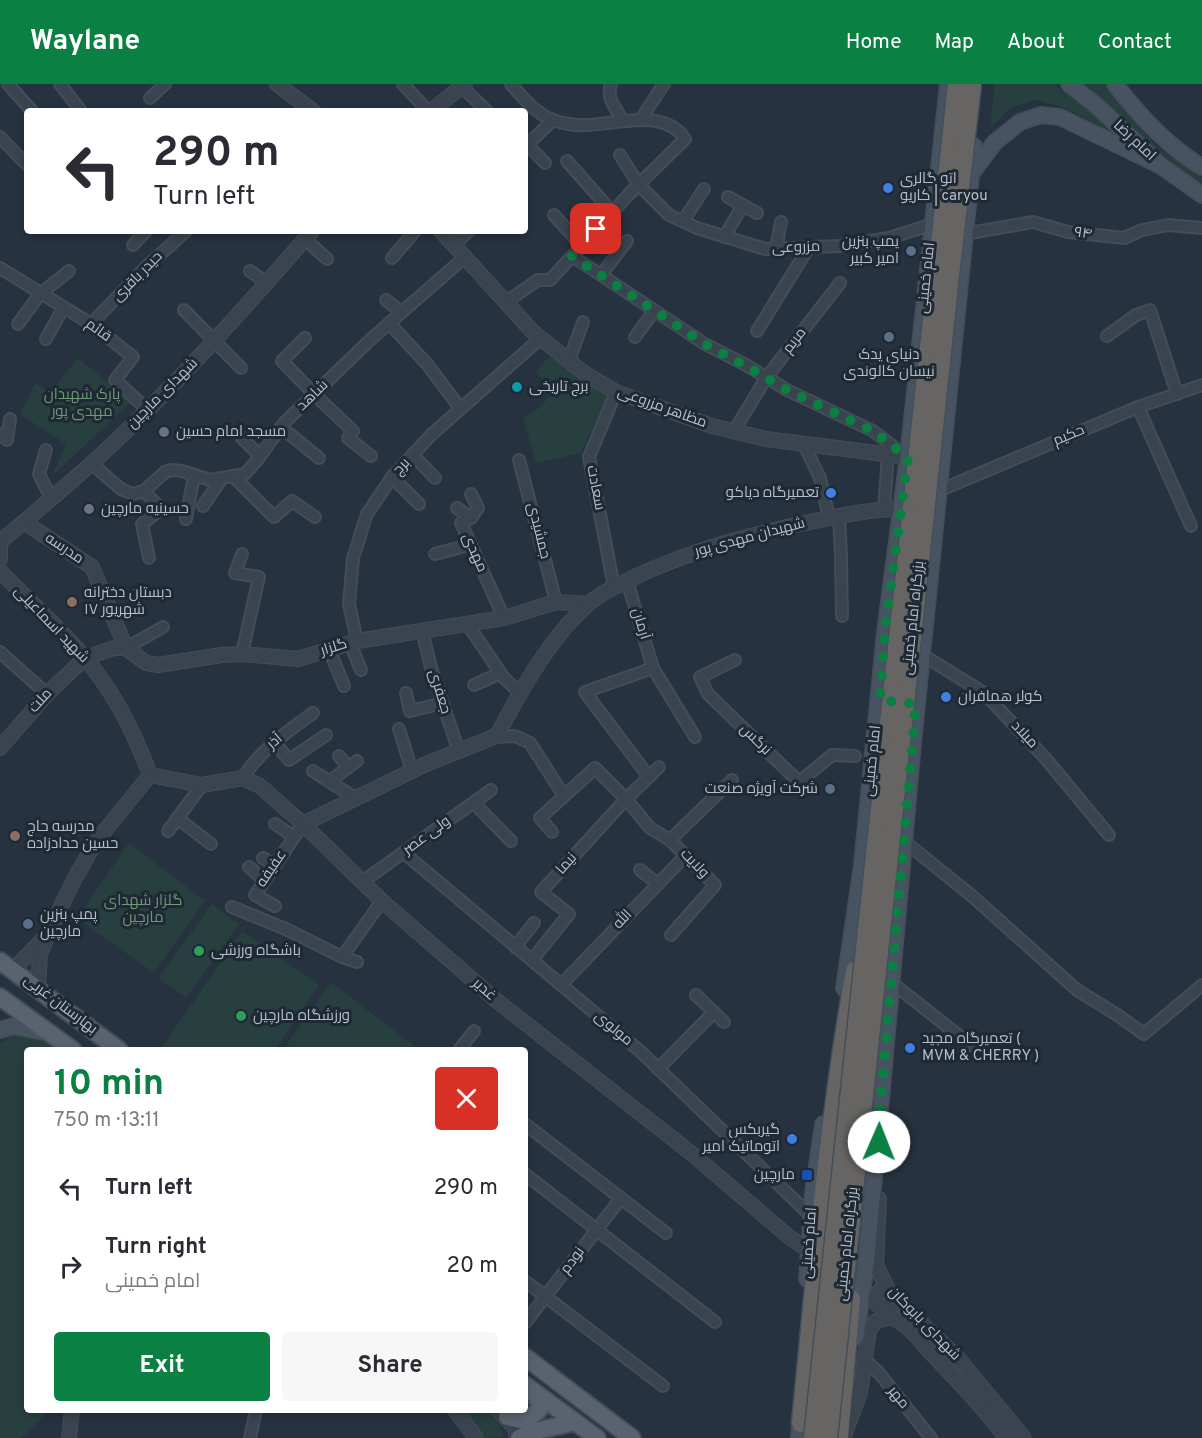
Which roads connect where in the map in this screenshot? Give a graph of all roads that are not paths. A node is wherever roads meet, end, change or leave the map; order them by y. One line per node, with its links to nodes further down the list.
1 (8, 84): 17 (street)
2 (60, 84): 18 (street)
3 (165, 84): 16 (street)
4 (403, 84): 20 (street)
5 (511, 84): 24 (street)
6 (611, 84): 25 (street)
7 (664, 84): 23 (street)
8 (948, 84): 46 (main road, امام خمینی)
9 (957, 84): 212 (highway, بزرگراه امام خمینی, bridge)
10 (972, 84): 212 (highway, بزرگراه امام خمینی, bridge)
11 (980, 84): 35 (main road)
12 (1070, 84): 33 (main road, امام رضا)
13 (1115, 84): 34 (main road, امام رضا)
14 (464, 85): 21 (street); 22 (street)
15 (283, 86): 19 (street)
16 (150, 98)
17 (29, 108)
18 (79, 108)
19 (309, 108)
20 (426, 108)
21 (433, 108)
22 (484, 108)
23 (641, 119): 25 (street); 36 (street)
24 (553, 120): 25 (street); 27 (street)
25 (623, 121)
26 (0, 137): 31 (street)
27 (528, 144)
28 (528, 148): 32 (street)
29 (620, 155): 36 (street, مزروعی)
30 (567, 161): 41 (street)
31 (24, 162)
32 (545, 163)
33 (1161, 166): 35 (main road); 38 (main road, امام رضا)
34 (1202, 167)
35 (971, 174): 53 (main road)
36 (639, 185): 41 (street); 44 (street, مزروعی)
37 (704, 189): 44 (street)
38 (1202, 195)
39 (728, 197): 40 (street)
40 (742, 205): 42 (street); 55 (street)
41 (612, 212): 59 (street)
42 (757, 213)
43 (554, 215): 59 (street)
44 (682, 221): 55 (street, مزروعی)
45 (781, 222): 61 (street)
46 (933, 224): 60 (street, مزروعی); 112 (main road, امام خمینی)
47 (1202, 228): 53 (street, ۹۴)
48 (143, 234): 57 (street)
49 (178, 234): 82 (street, حیدر باقری)
50 (412, 234): 64 (street)
51 (444, 234): 58 (street, مظاهر مزروعی)
52 (466, 234): 58 (street)
53 (964, 234): 120 (main road)
54 (309, 235): 65 (street); 70 (street, شهدای مارچین)
55 (724, 237): 61 (street, مزروعی)
56 (627, 241): 69 (street)
57 (133, 245)
58 (454, 245): 63 (street, مظاهر مزروعی)
59 (581, 245): 62 (street)
60 (809, 247): 61 (street, مزروعی); 83 (street)
61 (776, 249)
62 (572, 256): 69 (street); 74 (street)
63 (465, 257): 74 (street, مظاهر مزروعی); 78 (street, شاهد)
64 (392, 258)
65 (327, 259)
66 (0, 269): 72 (street, قائم)
67 (69, 271): 72 (street)
68 (250, 271): 70 (street)
69 (601, 275): 77 (street)
70 (267, 283): 89 (street, شهدای مارچین)
71 (840, 283): 92 (street, مریم)
72 (40, 294): 75 (street, قائم); 81 (street)
73 (386, 300): 78 (street)
74 (506, 302): 87 (street, مظاهر مزروعی)
75 (63, 308): 82 (street, قائم); 88 (street)
76 (184, 310): 89 (street)
77 (654, 310): 85 (street); 92 (street)
78 (401, 312): 80 (street, شاهد)
79 (583, 322): 90 (street)
80 (389, 323): 96 (street, شاهد); 98 (street)
81 (18, 324)
82 (91, 324): 99 (street, قائم)
83 (757, 331)
84 (1107, 336): 95 (street)
85 (635, 337)
86 (305, 338): 96 (street)
87 (541, 338): 90 (street, مظاهر مزروعی); 98 (street, برج)
88 (46, 339)
89 (215, 340): 91 (street); 99 (street, شهدای مارچین)
90 (569, 361): 94 (street, مظاهر مزروعی)
91 (241, 368)
92 (766, 378): 102 (street, مریم); 112 (street)
93 (1202, 385): 95 (street, حکیم)
94 (616, 392): 102 (street, مظاهر مزروعی); 141 (street, سعادت)
95 (1177, 394): 97 (street, حکیم)
96 (315, 395): 101 (street, شاهد); 110 (street)
97 (1138, 407): 120 (street, حکیم); 132 (street)
98 (460, 408): 108 (street, برج)
99 (148, 410): 114 (street, شهدای مارچین)
100 (10, 419): 103 (street)
101 (281, 428): 109 (street, شاهد); 111 (street)
102 (734, 431): 105 (street, مظاهر مزروعی)
103 (0, 434)
104 (242, 438): 109 (street)
105 (804, 445): 107 (street, مظاهر مزروعی); 128 (street)
106 (46, 450): 122 (street)
107 (888, 454): 112 (street, مظاهر مزروعی); 126 (street)
108 (413, 455): 117 (street, برج); 118 (street)
109 (260, 456): 116 (street, شاهد)
110 (371, 456)
111 (319, 458)
112 (908, 458): 126 (main road, امام خمینی)
113 (519, 460): 142 (street, جمشیدی)
114 (92, 464): 119 (street); 122 (street, شهدای مارچین)
115 (194, 476): 116 (street); 119 (street); 130 (street)
116 (228, 477): 124 (street); 127 (street)
117 (392, 477): 123 (street); 149 (street, برج)
118 (435, 478)
119 (144, 491): 138 (street)
120 (938, 491): 154 (main road)
121 (471, 494): 129 (street, مهدی)
122 (51, 498): 131 (street, شهدای مارچین)
123 (420, 504)
124 (203, 506)
125 (457, 508): 129 (street)
126 (892, 509): 128 (street, شهیدان مهدی پور); 165 (main road, امام خمینی)
127 (315, 517)
128 (834, 517): 141 (street, شهیدان مهدی پور); 144 (street)
129 (471, 518): 134 (street, مهدی)
130 (186, 519)
131 (24, 522): 133 (street, شهدای مارچین); 150 (street, مدرسه)
132 (1191, 526)
133 (0, 542)
134 (469, 545): 137 (street); 145 (street, مهدی)
135 (0, 548): 139 (street)
136 (243, 554): 153 (street)
137 (435, 554)
138 (149, 558)
139 (0, 559)
140 (0, 571): 155 (street, شهید اسماعیلی)
141 (620, 584): 143 (street, شهیدان مهدی پور); 157 (street, آرمان)
142 (556, 602): 143 (street, گلزار); 145 (street, گلزار)
143 (587, 604): 162 (street, شهیدان مهدی پور)
144 (842, 616)
145 (504, 618): 146 (street, گلزار)
146 (468, 625): 148 (street, گلزار); 159 (street)
147 (163, 627): 150 (street)
148 (422, 630): 149 (street, گلزار); 166 (street, جعفری)
149 (354, 642): 151 (street, گلزار); 158 (street, برج)
150 (126, 648): 153 (street, گلزار); 155 (street)
151 (329, 649): 153 (street, گلزار); 161 (street)
152 (0, 652): 164 (street)
153 (242, 654)
154 (921, 654): 167 (main road); 197 (street, میلاد)
155 (85, 658): 164 (street, ملت); 181 (street, شهید اسماعیلی)
156 (735, 660): 177 (street, نرگس)
157 (652, 668): 172 (street, آرمان); 182 (street)
158 (361, 670)
159 (501, 673): 160 (street); 162 (street)
160 (474, 685)
161 (344, 686)
162 (519, 692): 171 (street, شهیدان مهدی پور)
163 (406, 693): 166 (street)
164 (46, 694): 174 (street, ملت)
165 (880, 700): 167 (main road); 244 (main road, امام خمینی)
166 (443, 703): 175 (street, جعفری)
167 (916, 704): 201 (main road)
168 (313, 712): 173 (street, آذر)
169 (399, 729): 180 (street)
170 (326, 735): 173 (street)
171 (494, 737): 175 (street); 188 (street)
172 (695, 737)
173 (274, 742): 183 (street, آذر)
174 (0, 748)
175 (459, 752): 180 (street)
176 (339, 756): 185 (street)
177 (855, 756)
178 (659, 767): 182 (street, نیما)
179 (313, 771): 185 (street)
180 (412, 771): 189 (street)
181 (150, 775): 186 (street); 217 (street)
182 (649, 777): 190 (street, نیما)
183 (243, 778): 186 (street); 194 (street, غدیر)
184 (732, 780): 199 (street)
185 (330, 781): 189 (street)
186 (202, 785): 192 (street)
187 (491, 790): 191 (street, ولی عصر)
188 (564, 796): 190 (street, ولایت); 196 (street)
189 (356, 798): 194 (street)
190 (626, 799): 199 (street, ولایت); 221 (street, نیما)
191 (474, 803): 200 (street); 203 (street, ولی عصر)
192 (177, 818): 195 (street); 202 (street)
193 (275, 824): 198 (street)
194 (303, 824): 198 (street, عفیفه); 210 (street, غدیر)
195 (168, 831)
196 (552, 832)
197 (1109, 835)
198 (293, 836): 206 (street, عفیفه)
199 (670, 840): 204 (street, ولایت)
200 (511, 841)
201 (904, 841): 224 (main road); 226 (street)
202 (211, 844)
203 (404, 853): 210 (street, ولی عصر); 219 (street, مولوی)
204 (685, 856): 211 (street, الله); 218 (street, ولایت)
205 (263, 858): 206 (street)
206 (274, 865): 209 (street, عفیفه)
207 (249, 867): 209 (street)
208 (640, 870): 211 (street)
209 (264, 880): 214 (street, عفیفه)
210 (362, 882): 213 (street, غدیر)
211 (658, 884): 225 (street, الله)
212 (879, 884): 263 (highway); 270 (highway, بزرگراه امام خمینی, bridge); 271 (highway, بزرگراه امام خمینی, bridge); 272 (highway)
213 (382, 901): 220 (street); 247 (street, غدیر)
214 (275, 906)
215 (232, 908): 220 (street)
216 (534, 923): 219 (street)
217 (48, 931): 223 (street); 227 (street)
218 (671, 935)
219 (515, 947): 221 (street, مولوی)
220 (342, 957): 222 (street)
221 (532, 960): 225 (street, مولوی)
222 (357, 962)
223 (7, 966): 227 (main road, بهارستان غربی)
224 (891, 982): 235 (street); 240 (main road)
225 (561, 985): 239 (street, مولوی)
226 (1202, 985)
227 (38, 988): 237 (main road, بهارستان غربی)
228 (696, 995): 230 (street)
229 (0, 997): 234 (main road, بهارستان غربی)
230 (714, 1012): 231 (street); 239 (street)
231 (724, 1022)
232 (0, 1030): 234 (main road)
233 (474, 1031): 238 (street)
234 (49, 1033): 236 (main road, بهارستان غربی)
235 (972, 1046)
236 (69, 1047)
237 (115, 1047)
238 (461, 1047)
239 (658, 1069): 244 (street, مولوی)
240 (879, 1119): 249 (street, شهدای بابوکان); 272 (main road)
241 (528, 1126): 243 (street)
242 (528, 1176): 245 (street)
243 (621, 1198): 245 (street, نودم); 246 (street)
244 (811, 1216): 247 (main road, امام خمینی)
245 (597, 1230): 250 (street, نودم); 253 (street)
246 (666, 1233)
247 (808, 1251): 263 (main road, امام خمینی)
248 (528, 1283): 250 (street)
249 (889, 1292): 251 (street); 275 (street, شهدای بابوکان)
250 (545, 1297): 252 (street, نودم); 256 (street)
251 (891, 1317): 255 (street, شهدای بابوکان); 274 (street, شهدای بابوکان)
252 (528, 1319)
253 (715, 1322)
254 (528, 1359): 269 (main road)
255 (865, 1360): 272 (street, شهدای بابوکان); 273 (street, مهر)
256 (663, 1386)
257 (529, 1388): 261 (main road); 262 (main road)
258 (72, 1413): 264 (street)
259 (255, 1413): 265 (street)
260 (457, 1413): 266 (street)
261 (502, 1414): 267 (street)
262 (575, 1422): 267 (main road); 268 (main road)
263 (800, 1430)
264 (69, 1438)
265 (250, 1438)
266 (476, 1438)
267 (518, 1438)
268 (597, 1438)
269 (632, 1438)
270 (813, 1438)
271 (828, 1438)
272 (841, 1438)
273 (931, 1438)
274 (1006, 1438)
275 (1024, 1438)

